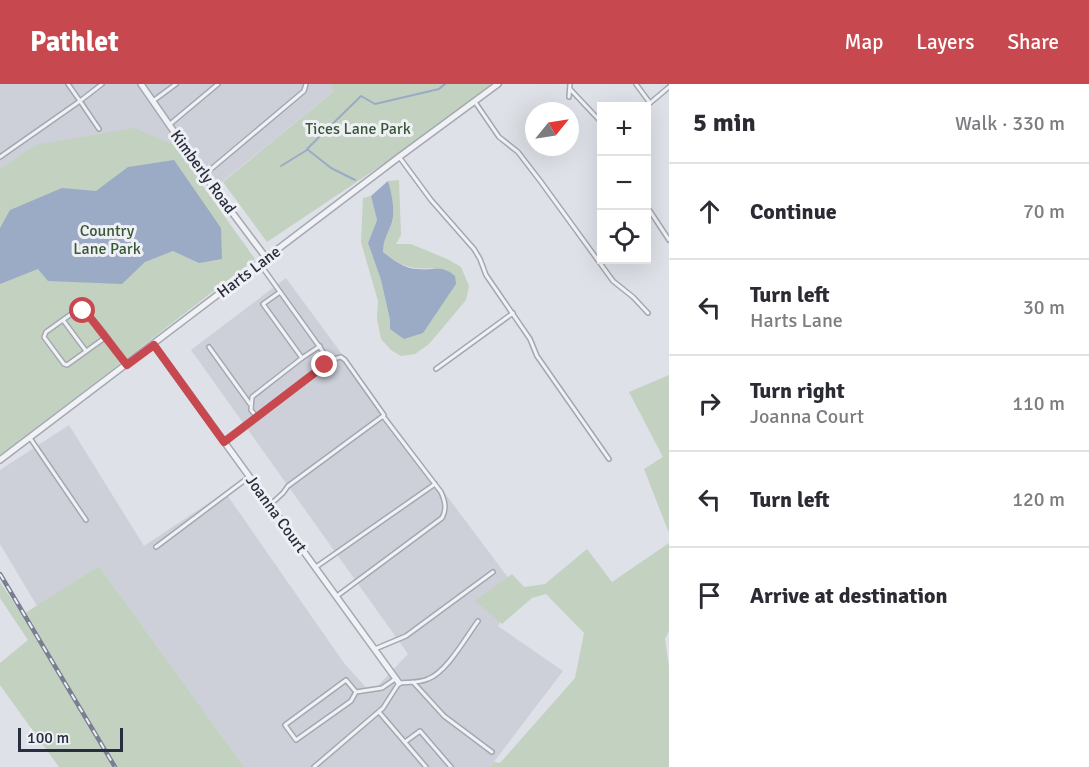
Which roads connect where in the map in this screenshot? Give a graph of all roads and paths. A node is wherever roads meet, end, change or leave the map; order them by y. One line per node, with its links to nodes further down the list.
1 (68, 84): 12 (lane)
2 (102, 84): 12 (lane)
3 (141, 84): 13 (street, Kimberly Road)
4 (176, 84): 13 (lane)
5 (218, 84): 16 (lane)
6 (306, 84): 20 (lane)
7 (498, 84): 14 (street, Harts Lane)
8 (636, 84): 10 (lane)
9 (570, 86): 11 (lane); 15 (lane)
10 (669, 87)
11 (569, 97)
12 (80, 100): 17 (lane); 19 (lane)
13 (153, 101): 16 (street, Kimberly Road)
14 (474, 101): 18 (street, Harts Lane); 27 (lane)
15 (597, 117)
16 (169, 125): 20 (street, Kimberly Road)
17 (99, 129)
18 (399, 156): 23 (street, Harts Lane); 26 (lane)
19 (0, 157)
20 (204, 175): 23 (street, Kimberly Road)
21 (649, 210): 22 (lane)
22 (669, 240)
23 (267, 259): 24 (street, Harts Lane)
24 (260, 264): 25 (lane); 30 (street, Harts Lane)
25 (280, 292): 31 (lane); 34 (lane)
26 (513, 313): 37 (lane); 43 (lane)
27 (648, 313)
28 (63, 320): 29 (lane); 33 (lane); 33 (lane)
29 (106, 337): 33 (lane); 36 (lane)
30 (154, 345): 36 (street, Harts Lane); 42 (street, Joanna Court)
31 (320, 346): 34 (lane); 35 (lane)
32 (209, 347): 38 (lane)
33 (86, 351)
34 (302, 358): 38 (lane)
35 (329, 360): 39 (lane); 40 (lane)
36 (127, 365): 41 (street, Harts Lane)
37 (436, 369)
38 (250, 404): 40 (lane)
39 (384, 416): 46 (lane); 47 (lane)
40 (257, 417): 42 (lane)
41 (30, 438): 44 (street, Harts Lane); 48 (lane)
42 (224, 442): 45 (street, Joanna Court)
43 (609, 459)
44 (0, 460)
45 (249, 477): 47 (street, Joanna Court); 49 (lane)
46 (435, 484): 50 (lane); 52 (lane)
47 (270, 506): 50 (street, Joanna Court)
48 (86, 520)
49 (156, 547)
50 (314, 568): 52 (street, Joanna Court)
51 (493, 572): 54 (lane)
52 (335, 597): 54 (street, Joanna Court)
53 (478, 621): 56 (lane)
54 (373, 650): 55 (street, Joanna Court)
55 (397, 681): 56 (lane); 57 (lane); 58 (lane)
56 (413, 682): 60 (lane)
57 (356, 692): 57 (lane)
58 (379, 712): 59 (lane); 61 (lane)
59 (405, 742): 62 (lane); 63 (lane)
60 (492, 752)
61 (314, 767)
62 (426, 767)
63 (451, 767)

